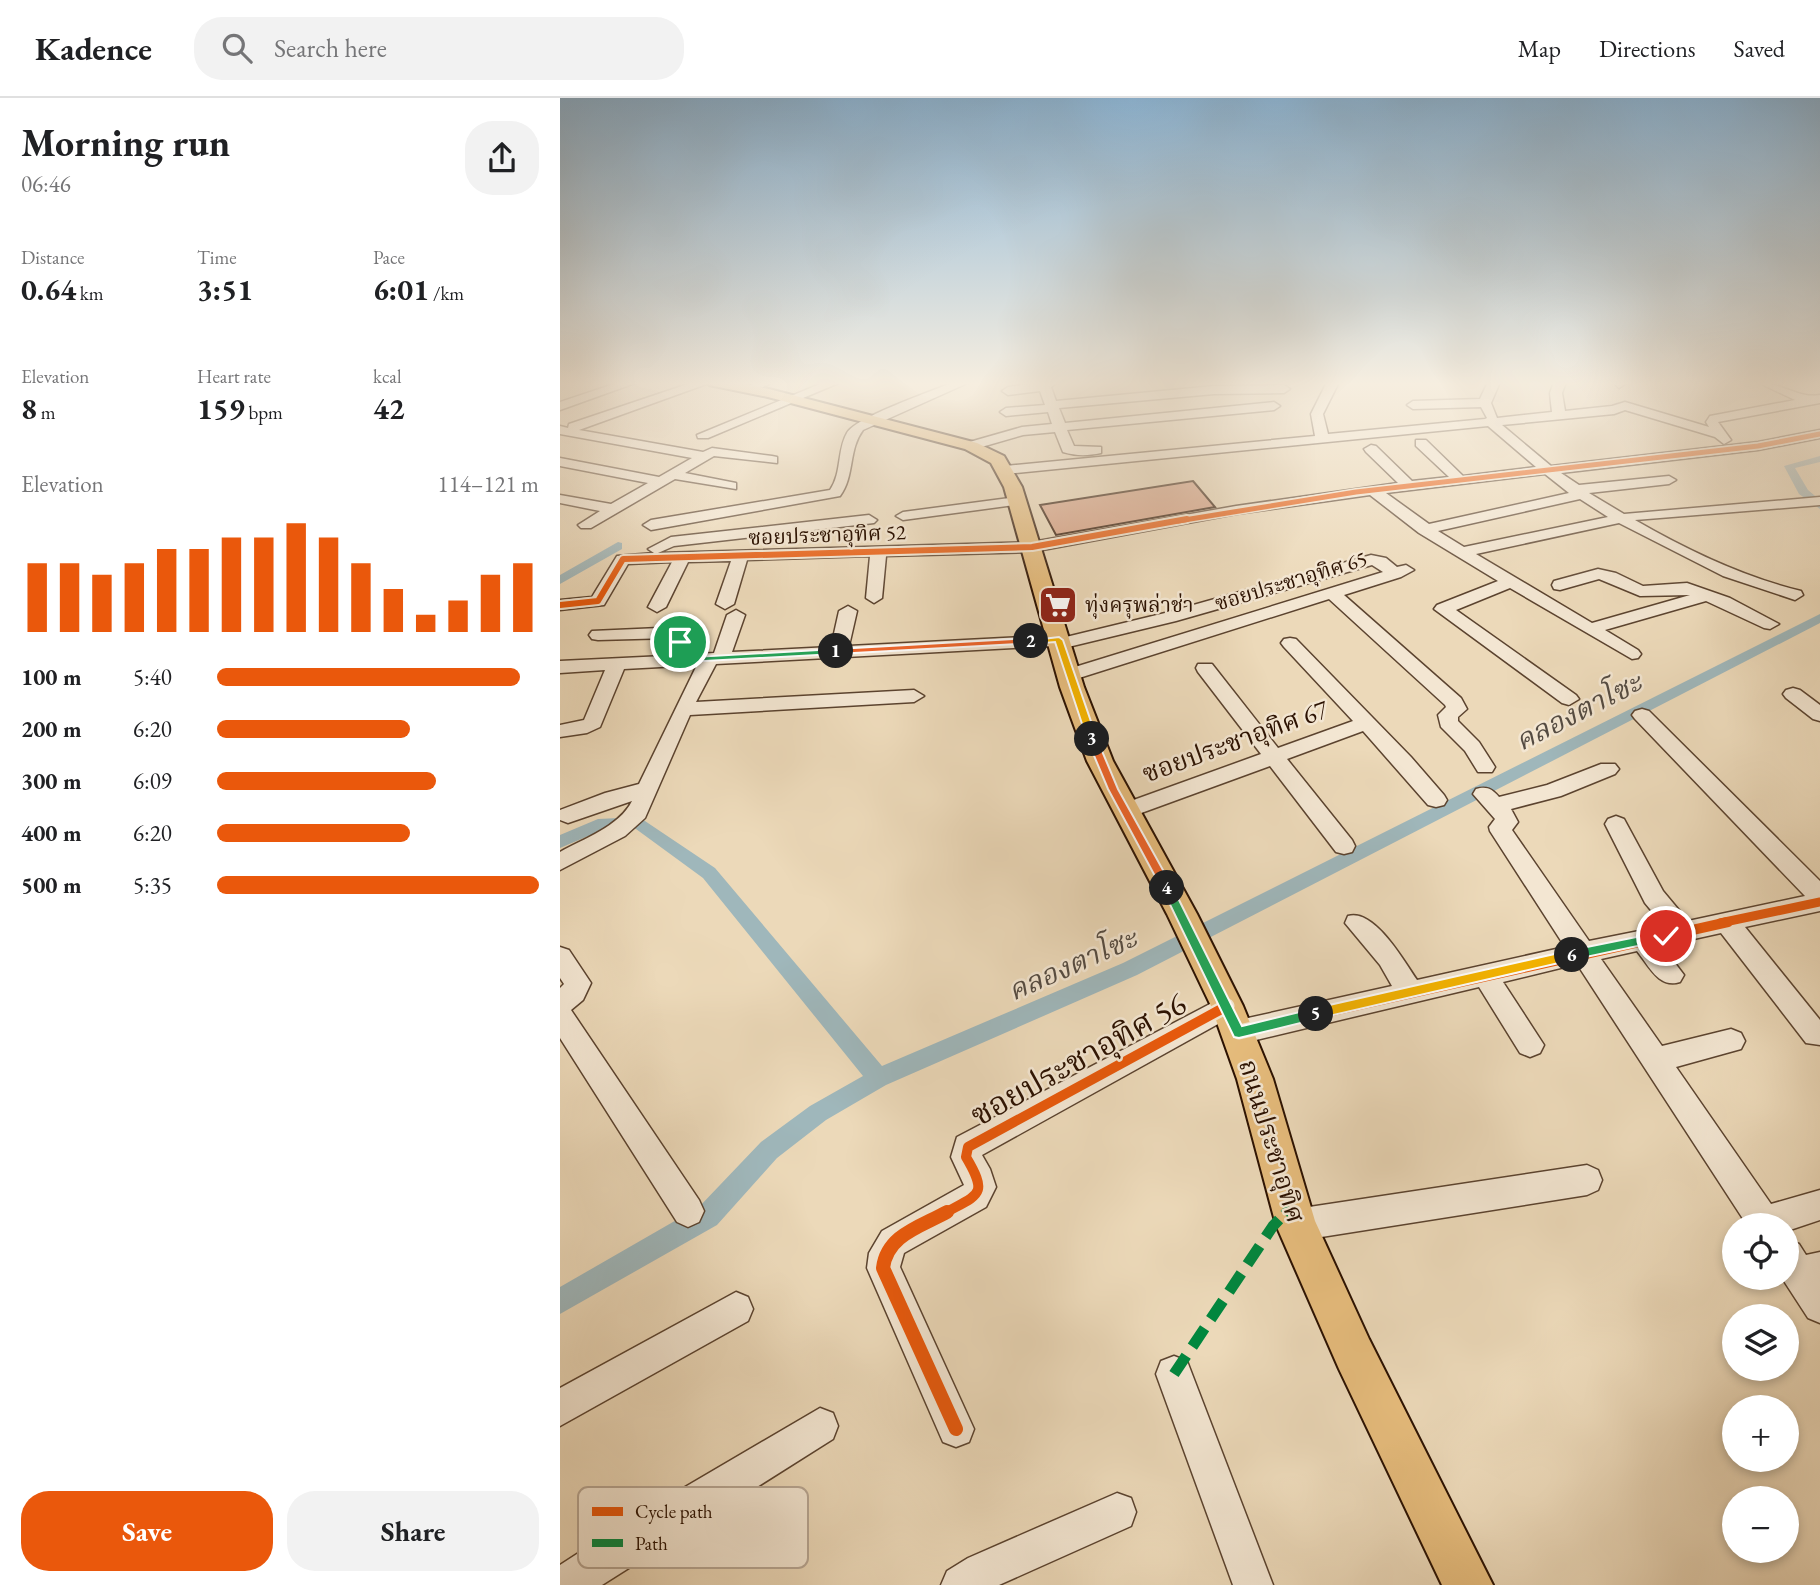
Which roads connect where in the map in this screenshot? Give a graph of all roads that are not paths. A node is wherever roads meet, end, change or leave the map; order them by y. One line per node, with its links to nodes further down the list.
1 (582, 451): 14 (street)
2 (677, 451): 12 (street)
3 (720, 451): 12 (street)
4 (723, 451): 13 (street)
5 (847, 451): 32 (street)
6 (984, 451): 16 (main road)
7 (1158, 451): 16 (street)
8 (1373, 451): 20 (street)
9 (1430, 451): 18 (street)
10 (1525, 451): 15 (street)
11 (1701, 451): 15 (street)
12 (703, 456): 17 (street)
13 (772, 460)
14 (560, 462): 17 (street)
15 (1543, 469): 18 (street); 23 (street)
16 (1005, 470): 25 (main road, ถนนประชาอุทิศ)
17 (666, 478): 21 (street); 27 (street)
18 (1458, 478): 20 (street)
19 (1669, 480): 23 (street)
20 (1408, 485): 22 (street)
21 (731, 486)
22 (1373, 490): 34 (street); 35 (street)
23 (1577, 492): 29 (street); 34 (street)
24 (560, 499): 27 (street)
25 (1017, 500): 28 (street); 35 (main road, ถนนประชาอุทิศ)
26 (1814, 502): 29 (street)
27 (614, 509): 31 (street)
28 (903, 516)
29 (1619, 518): 38 (street); 48 (street)
30 (843, 523): 33 (street); 37 (street); 41 (street)
31 (586, 525)
32 (651, 525)
33 (867, 526): 36 (street)
34 (1424, 530): 38 (street)
35 (1032, 547): 36 (street, ซอยประชาอุทิศ 52); 56 (main road, ถนนประชาอุทิศ)
36 (873, 551): 37 (street, ซอยประชาอุทิศ 52); 49 (street)
37 (839, 552): 39 (street, ซอยประชาอุทิศ 52)
38 (1460, 553): 44 (street)
39 (741, 555): 40 (street, ซอยประชาอุทิศ 52); 60 (street)
40 (683, 556): 41 (street, ซอยประชาอุทิศ 52); 51 (street)
41 (651, 557): 42 (street, ซอยประชาอุทิศ 52)
42 (623, 559): 50 (street)
43 (1400, 572): 46 (street, ซอยประชาอุทิศ 65); 56 (street)
44 (1511, 582): 54 (street); 68 (street)
45 (1560, 585): 47 (street)
46 (1332, 593): 65 (street, ซอยประชาอุทิศ 65); 75 (street)
47 (1708, 595): 53 (street); 54 (street)
48 (1795, 595)
49 (874, 598)
50 (560, 604)
51 (657, 607)
52 (848, 611): 58 (street)
53 (1770, 624)
54 (1591, 629): 59 (street)
55 (598, 635): 61 (street)
56 (1060, 642): 58 (street); 65 (main road, ถนนประชาอุทิศ)
57 (1290, 643): 72 (street)
58 (839, 651): 60 (street)
59 (1632, 654)
60 (715, 659): 61 (street); 69 (street)
61 (671, 661): 62 (street)
62 (617, 664): 63 (street); 73 (street)
63 (560, 667)
64 (1205, 668): 74 (street)
65 (1069, 675): 79 (main road, ถนนประชาอุทิศ)
66 (1793, 694): 71 (street)
67 (914, 696): 69 (street)
68 (1569, 699)
69 (683, 709): 77 (street)
70 (1642, 715): 84 (street)
71 (1820, 715)
72 (1364, 724): 74 (street, ซอยประชาอุทิศ 67); 78 (street)
73 (560, 731)
74 (1274, 758): 79 (street, ซอยประชาอุทิศ 67); 82 (street)
75 (1485, 767)
76 (1608, 769): 90 (street)
77 (649, 789): 80 (street); 83 (street)
78 (1436, 800)
79 (1125, 811): 97 (main road, ถนนประชาอุทิศ)
80 (568, 814)
81 (1616, 824): 88 (street)
82 (1344, 846)
83 (560, 862)
84 (1820, 896)
85 (1820, 902): 86 (street)
86 (1727, 922): 88 (street); 98 (street)
87 (1357, 923): 94 (street)
88 (1683, 932): 89 (street)
89 (1643, 940): 90 (street); 93 (street)
90 (1582, 953): 92 (street); 101 (street)
91 (560, 957): 95 (street)
92 (1485, 975): 94 (street); 100 (street)
93 (1671, 975)
94 (1410, 992): 97 (street)
95 (560, 1004)
96 (560, 1015): 104 (street)
97 (1233, 1019): 107 (main road, ถนนประชาอุทิศ); 114 (street, ซอยประชาอุทิศ 56)
98 (1816, 1035)
99 (1731, 1041): 101 (street)
100 (1530, 1045)
101 (1656, 1060): 105 (street)
102 (1587, 1180): 107 (street)
103 (1820, 1205): 106 (street)
104 (688, 1211)
105 (1758, 1213)
106 (1796, 1213)
107 (1296, 1225): 121 (main road, ถนนประชาอุทิศ)
108 (1802, 1266): 109 (street)
109 (1820, 1306)
110 (736, 1309): 112 (street)
111 (1174, 1374): 120 (street)
112 (560, 1408)
113 (820, 1426): 115 (street)
114 (956, 1429)
115 (720, 1487)
116 (1117, 1512): 119 (street)
117 (592, 1568): 118 (street)
118 (566, 1585)
119 (961, 1585)
120 (1253, 1585)
121 (1468, 1585)

